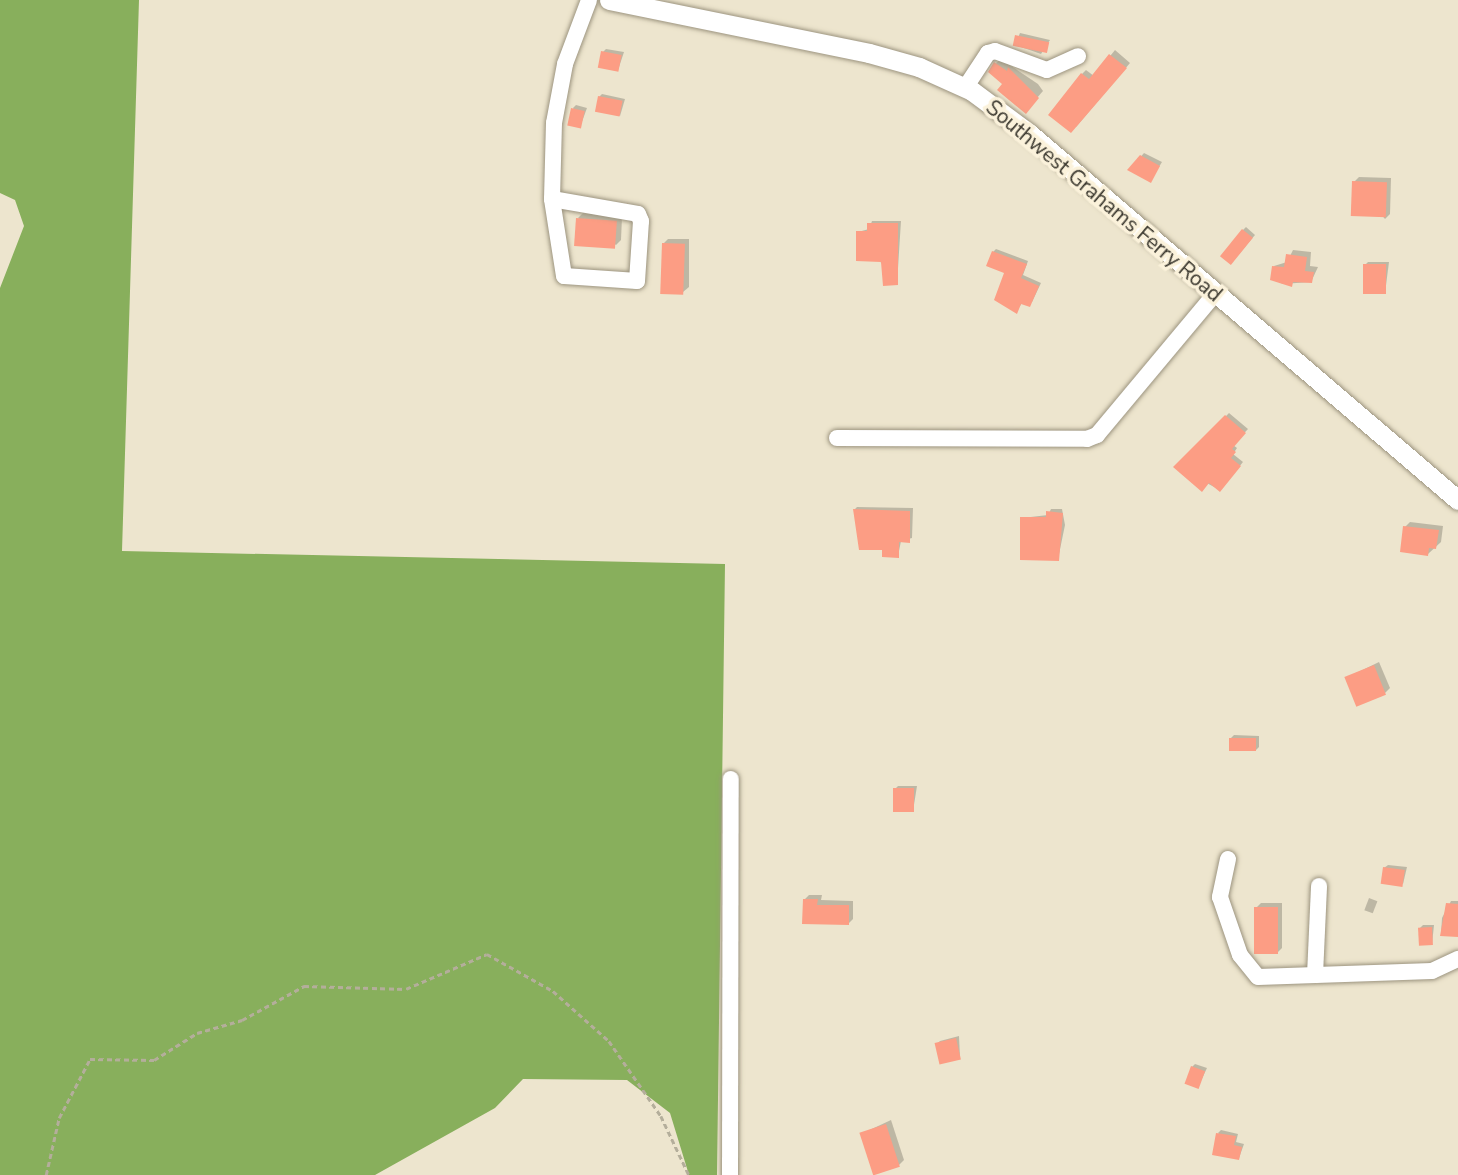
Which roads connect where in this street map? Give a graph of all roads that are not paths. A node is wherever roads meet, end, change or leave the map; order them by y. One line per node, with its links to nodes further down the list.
1 (589, 0): 5 (street)
2 (617, 1): 4 (main road, Southwest Grahams Ferry Road)
3 (1078, 56): 4 (street)
4 (965, 88): 6 (main road, Southwest Grahams Ferry Road)
5 (552, 199): 5 (street)
6 (1215, 295): 7 (street); 8 (main road, Southwest Grahams Ferry Road)
7 (837, 438)
8 (1458, 500)
9 (731, 779): 14 (street)
10 (1228, 859): 13 (street)
11 (1319, 886): 13 (street)
12 (1458, 959): 13 (street)
13 (1315, 975)
14 (730, 1175)

